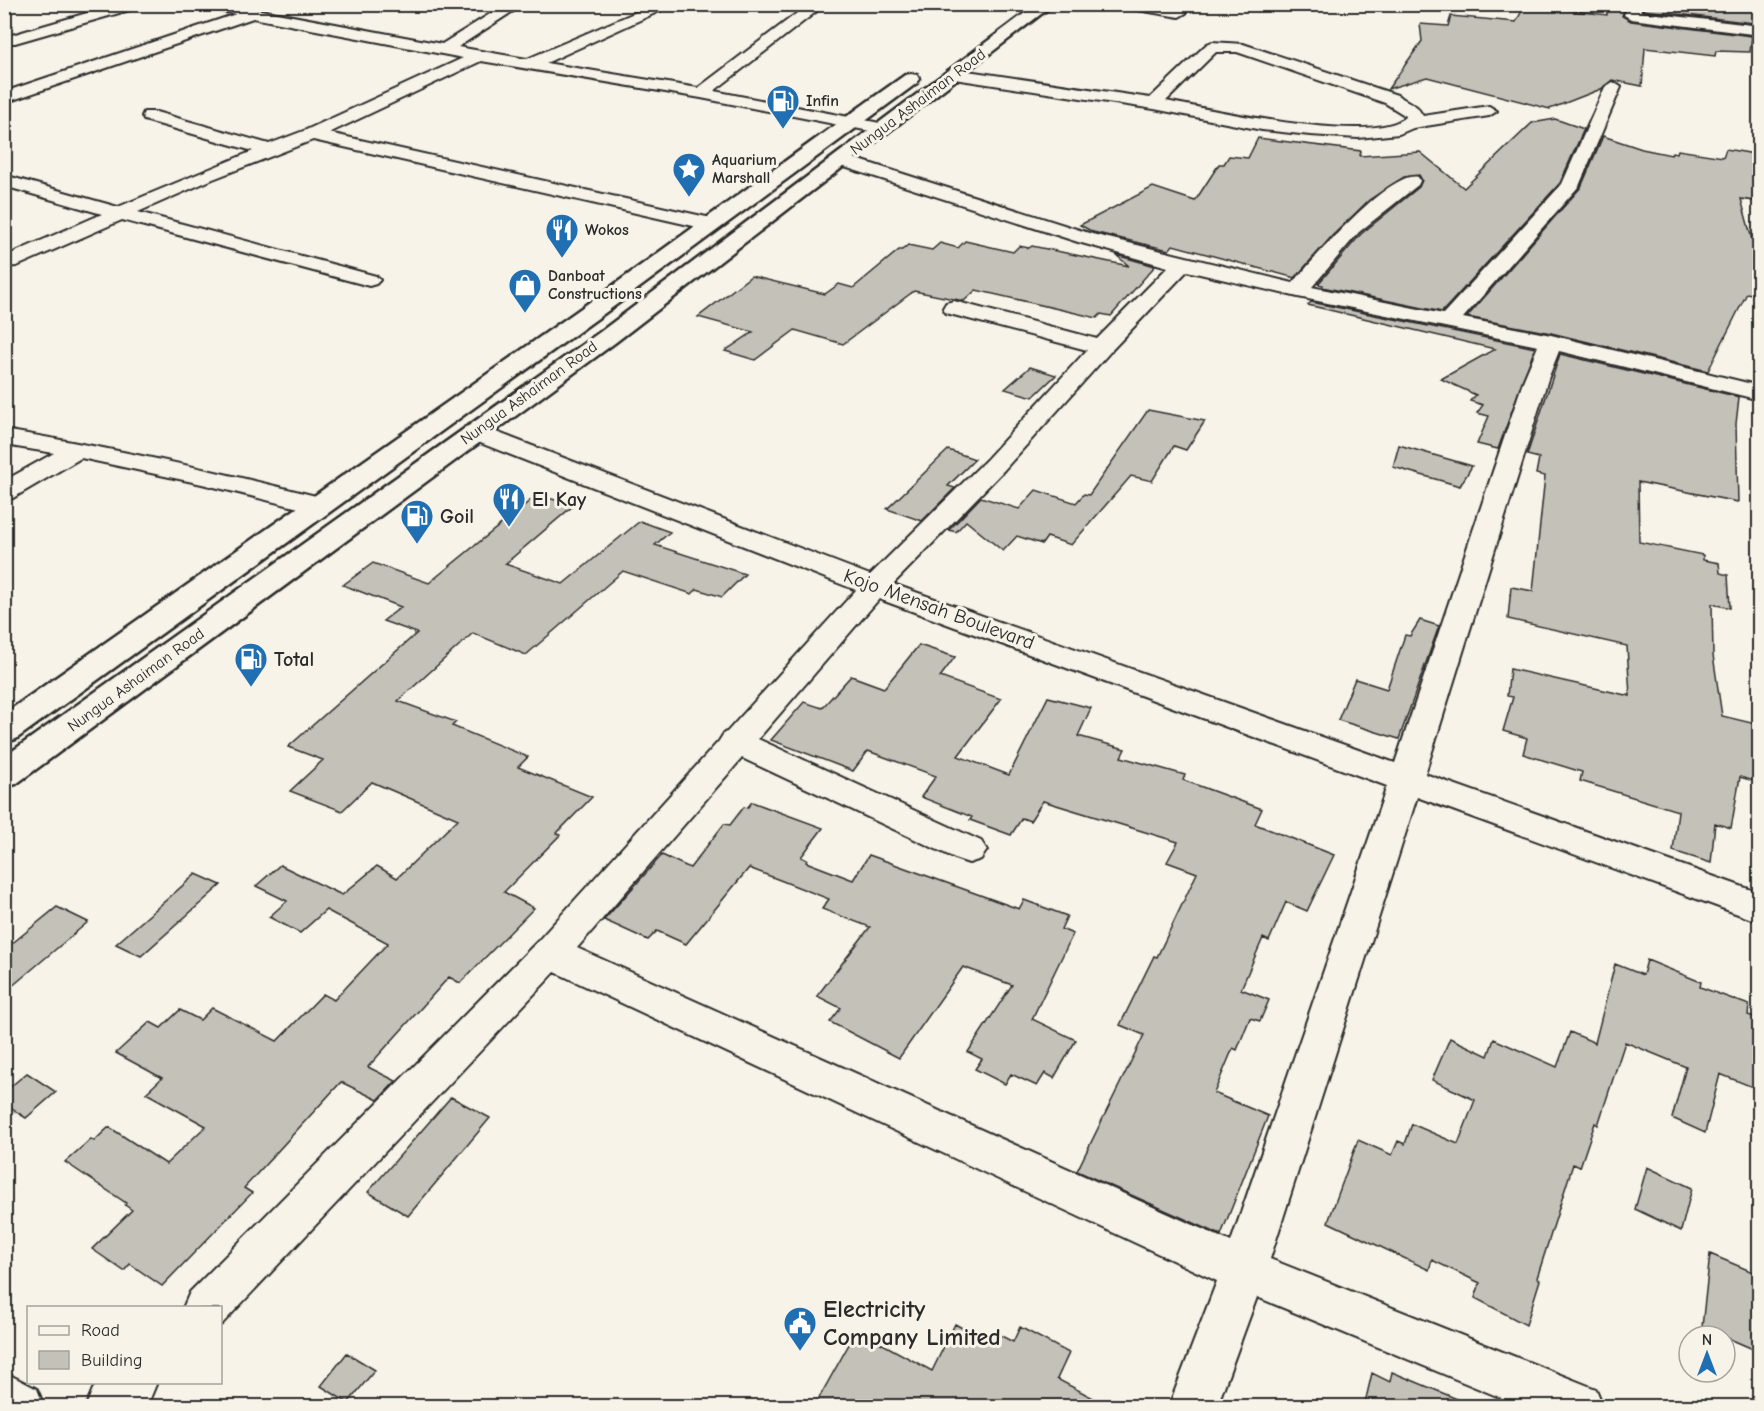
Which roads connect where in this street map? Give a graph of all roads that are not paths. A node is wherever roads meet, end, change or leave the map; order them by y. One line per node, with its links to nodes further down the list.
1 (135, 4): 13 (street)
2 (204, 4): 10 (street)
3 (517, 4): 14 (street)
4 (668, 4): 16 (street)
5 (819, 4): 19 (street)
6 (1019, 4): 24 (main road, Nungua Ashaiman Road)
7 (1047, 4): 17 (main road, Nungua Ashaiman Road)
8 (1126, 4): 11 (street)
9 (1636, 4): 12 (street)
10 (239, 9): 14 (street); 20 (street)
11 (1179, 13)
12 (1760, 31)
13 (10, 40)
14 (444, 50): 15 (street)
15 (479, 56): 16 (street); 27 (street)
16 (530, 64): 19 (street)
17 (954, 74): 21 (street); 26 (main road, Nungua Ashaiman Road)
18 (1613, 87): 39 (street)
19 (701, 93): 24 (street)
20 (4, 98)
21 (1154, 104): 25 (street); 25 (street)
22 (1489, 111): 25 (street)
23 (150, 116): 28 (street)
24 (847, 123): 26 (street); 33 (main road, Nungua Ashaiman Road)
25 (1408, 124)
26 (880, 129): 29 (main road, Nungua Ashaiman Road)
27 (312, 134): 28 (street); 33 (street)
28 (270, 150): 32 (street)
29 (841, 160): 35 (street); 43 (main road, Nungua Ashaiman Road)
30 (4, 180): 32 (street)
31 (1412, 182): 37 (street)
32 (119, 213): 34 (street); 36 (street)
33 (711, 224): 47 (main road, Nungua Ashaiman Road)
34 (10, 262)
35 (1182, 264): 37 (street); 41 (street)
36 (369, 280)
37 (1298, 291): 39 (street)
38 (954, 308): 41 (street)
39 (1447, 322): 40 (street)
40 (1551, 342): 42 (street); 52 (street)
41 (1102, 347): 48 (street)
42 (1760, 393)
43 (474, 432): 48 (street, Kojo Mensah Boulevard); 51 (main road, Nungua Ashaiman Road)
44 (4, 436): 45 (street)
45 (79, 449): 46 (street); 47 (street)
46 (4, 492)
47 (319, 505): 49 (main road, Nungua Ashaiman Road)
48 (874, 586): 50 (street); 52 (street, Kojo Mensah Boulevard)
49 (6, 727)
50 (735, 741): 53 (street); 55 (street)
51 (4, 775)
52 (1406, 780): 54 (street, Kojo Mensah Boulevard); 56 (street)
53 (969, 850)
54 (1760, 908)
55 (550, 953): 56 (street); 57 (street)
56 (1244, 1270): 62 (street); 63 (street)
57 (208, 1306)
58 (132, 1384): 61 (street)
59 (4, 1396): 60 (street)
60 (20, 1407)
61 (110, 1407)
62 (1193, 1407)
63 (1579, 1407)

